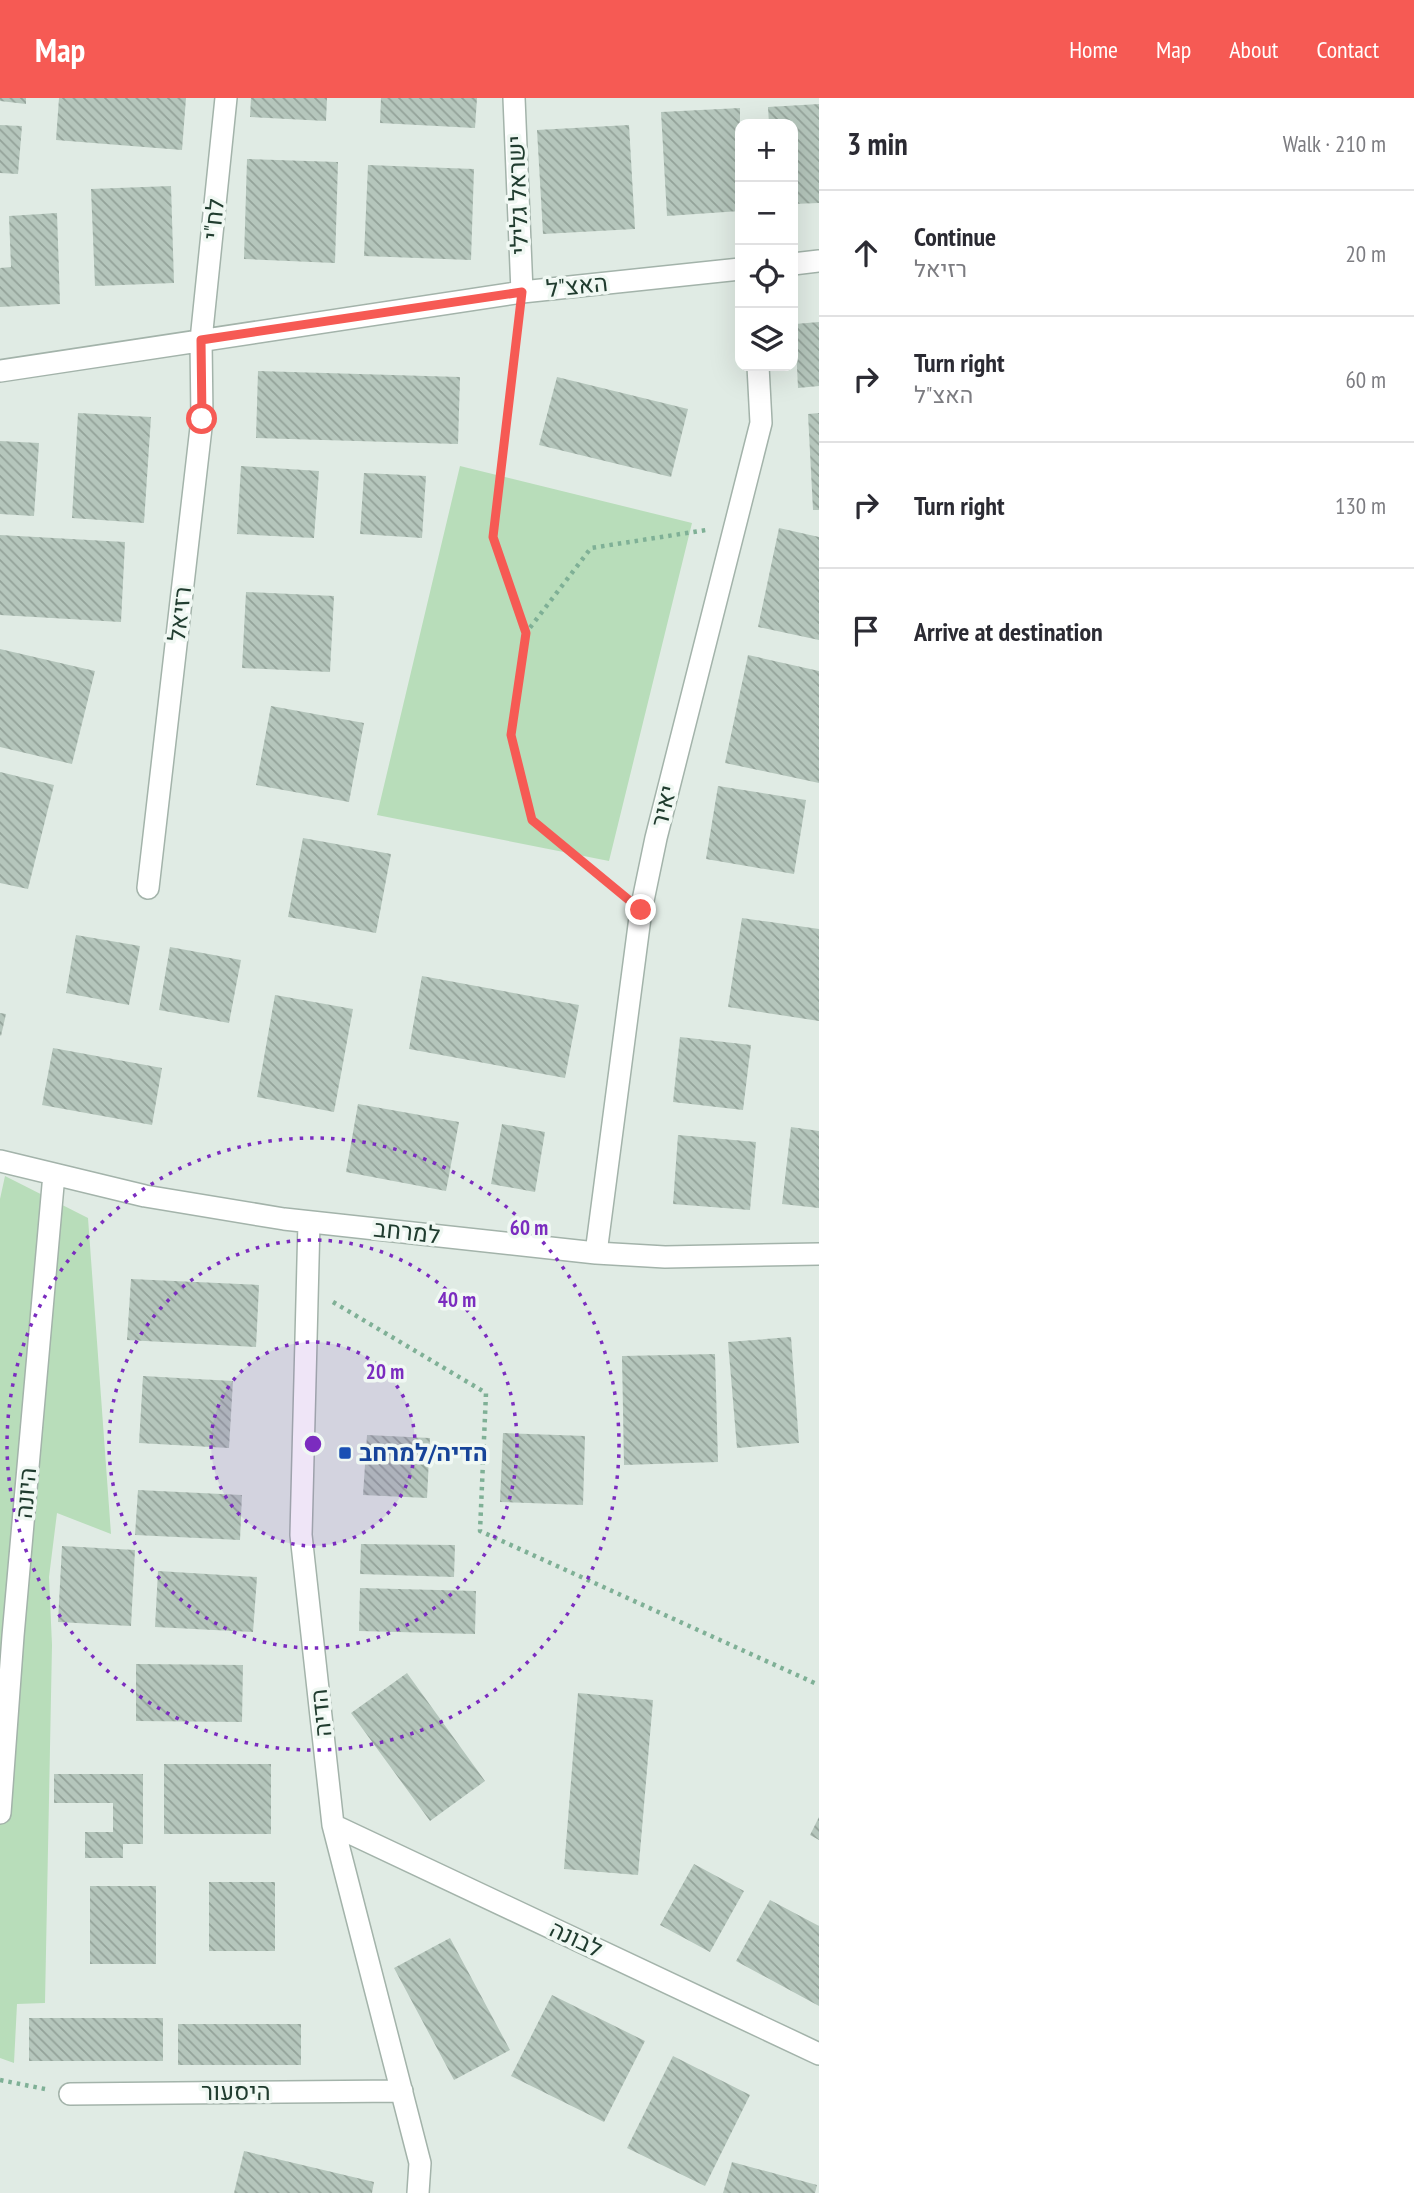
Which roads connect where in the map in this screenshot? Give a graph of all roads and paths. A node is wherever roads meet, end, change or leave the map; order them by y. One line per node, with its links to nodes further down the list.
1 (226, 98): 7 (street, לח"י)
2 (514, 98): 6 (street, ישראל גלילי)
3 (819, 261): 4 (street)
4 (798, 263)
5 (735, 271): 6 (street, האצ"ל)
6 (522, 292): 7 (street, האצ"ל); 11 (path)
7 (201, 340): 9 (street, האצ"ל); 12 (street, רזיאל)
8 (758, 371): 10 (street, יאיר)
9 (0, 372)
10 (736, 525): 11 (path); 13 (street, יאיר)
11 (526, 633): 13 (path)
12 (148, 888)
13 (641, 910): 17 (street, יאיר)
14 (0, 1161): 15 (street, למרחב)
15 (54, 1174): 16 (street, למרחב); 21 (street, היונה)
16 (310, 1222): 17 (street, למרחב); 19 (street, הדיה)
17 (596, 1253): 18 (street, למרחב)
18 (819, 1254)
19 (308, 1287): 20 (path); 22 (street, הדיה)
20 (819, 1685)
21 (0, 1813)
22 (333, 1825): 23 (street, לבונה); 25 (street, הדיה)
23 (819, 2054)
24 (0, 2080): 26 (path)
25 (402, 2091): 26 (street, היסעור); 27 (street, הדיה)
26 (70, 2094)
27 (418, 2193)

